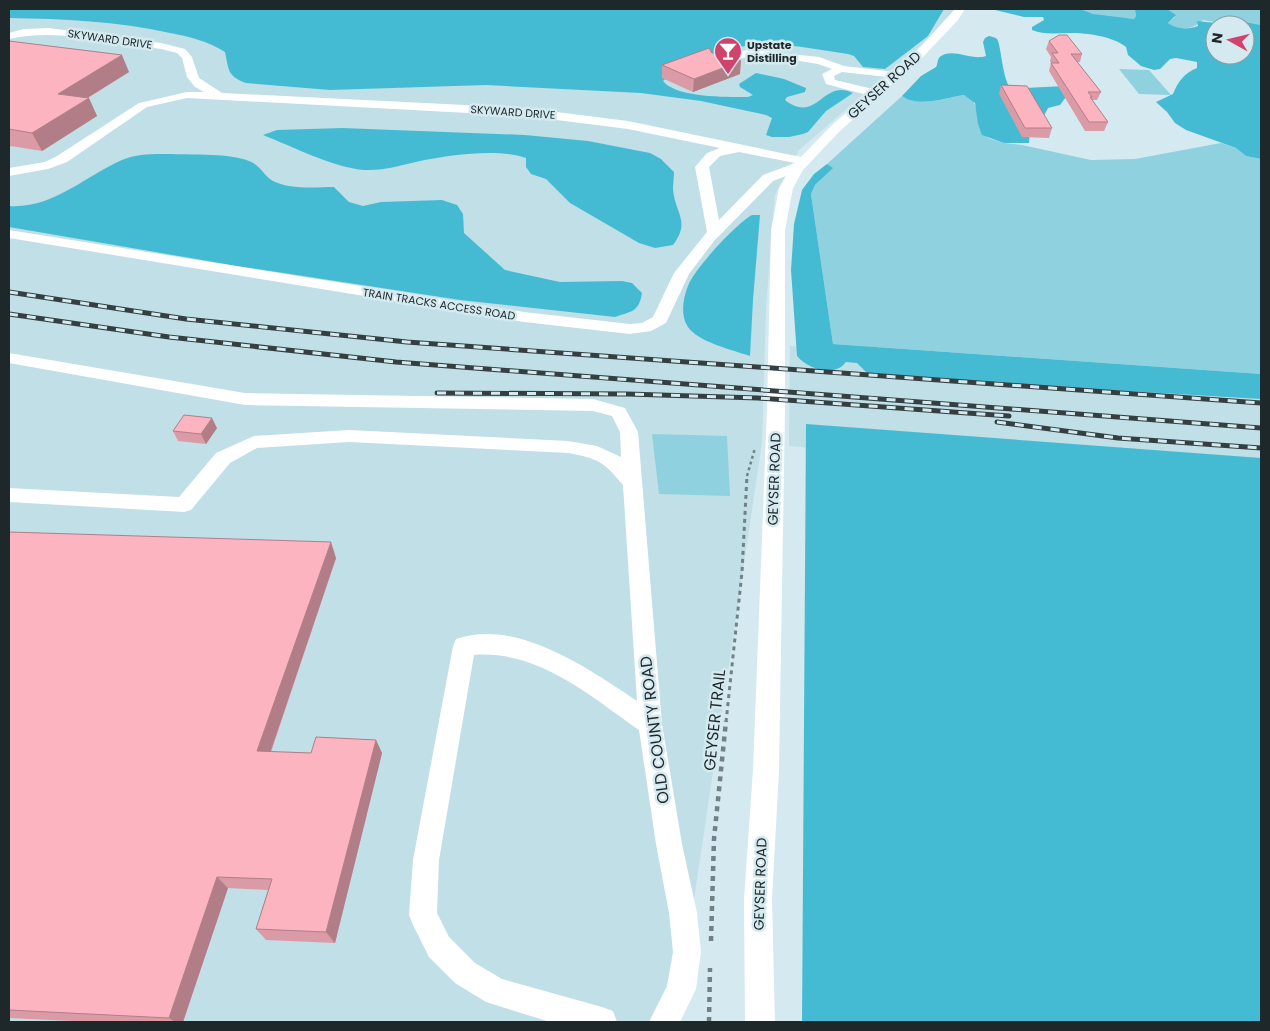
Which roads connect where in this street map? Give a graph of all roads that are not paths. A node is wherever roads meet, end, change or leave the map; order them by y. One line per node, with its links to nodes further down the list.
1 (960, 9): 9 (street, GEYSER ROAD)
2 (78, 35): 3 (street, SKYWARD DRIVE); 4 (street, SKYWARD DRIVE); 5 (street)
3 (9, 36)
4 (133, 42): 6 (street); 11 (street, SKYWARD DRIVE)
5 (63, 44)
6 (119, 51)
7 (716, 62): 8 (street)
8 (841, 69): 9 (street); 10 (street)
9 (895, 76): 10 (street, GEYSER ROAD)
10 (875, 93): 13 (street, GEYSER ROAD)
11 (217, 95): 12 (street, SKYWARD DRIVE); 14 (street, SKYWARD DRIVE)
12 (744, 149): 13 (street, SKYWARD DRIVE); 15 (street)
13 (800, 165): 15 (street, TRAIN TRACKS ACCESS ROAD); 23 (street, GEYSER ROAD)
14 (9, 172)
15 (714, 232): 16 (street, TRAIN TRACKS ACCESS ROAD)
16 (9, 234)
17 (9, 358): 18 (street, OLD COUNTY ROAD)
18 (632, 483): 19 (street); 20 (street, OLD COUNTY ROAD)
19 (9, 495)
20 (650, 724): 21 (street); 22 (street, OLD COUNTY ROAD)
21 (602, 1022)
22 (664, 1022)
23 (760, 1022)

